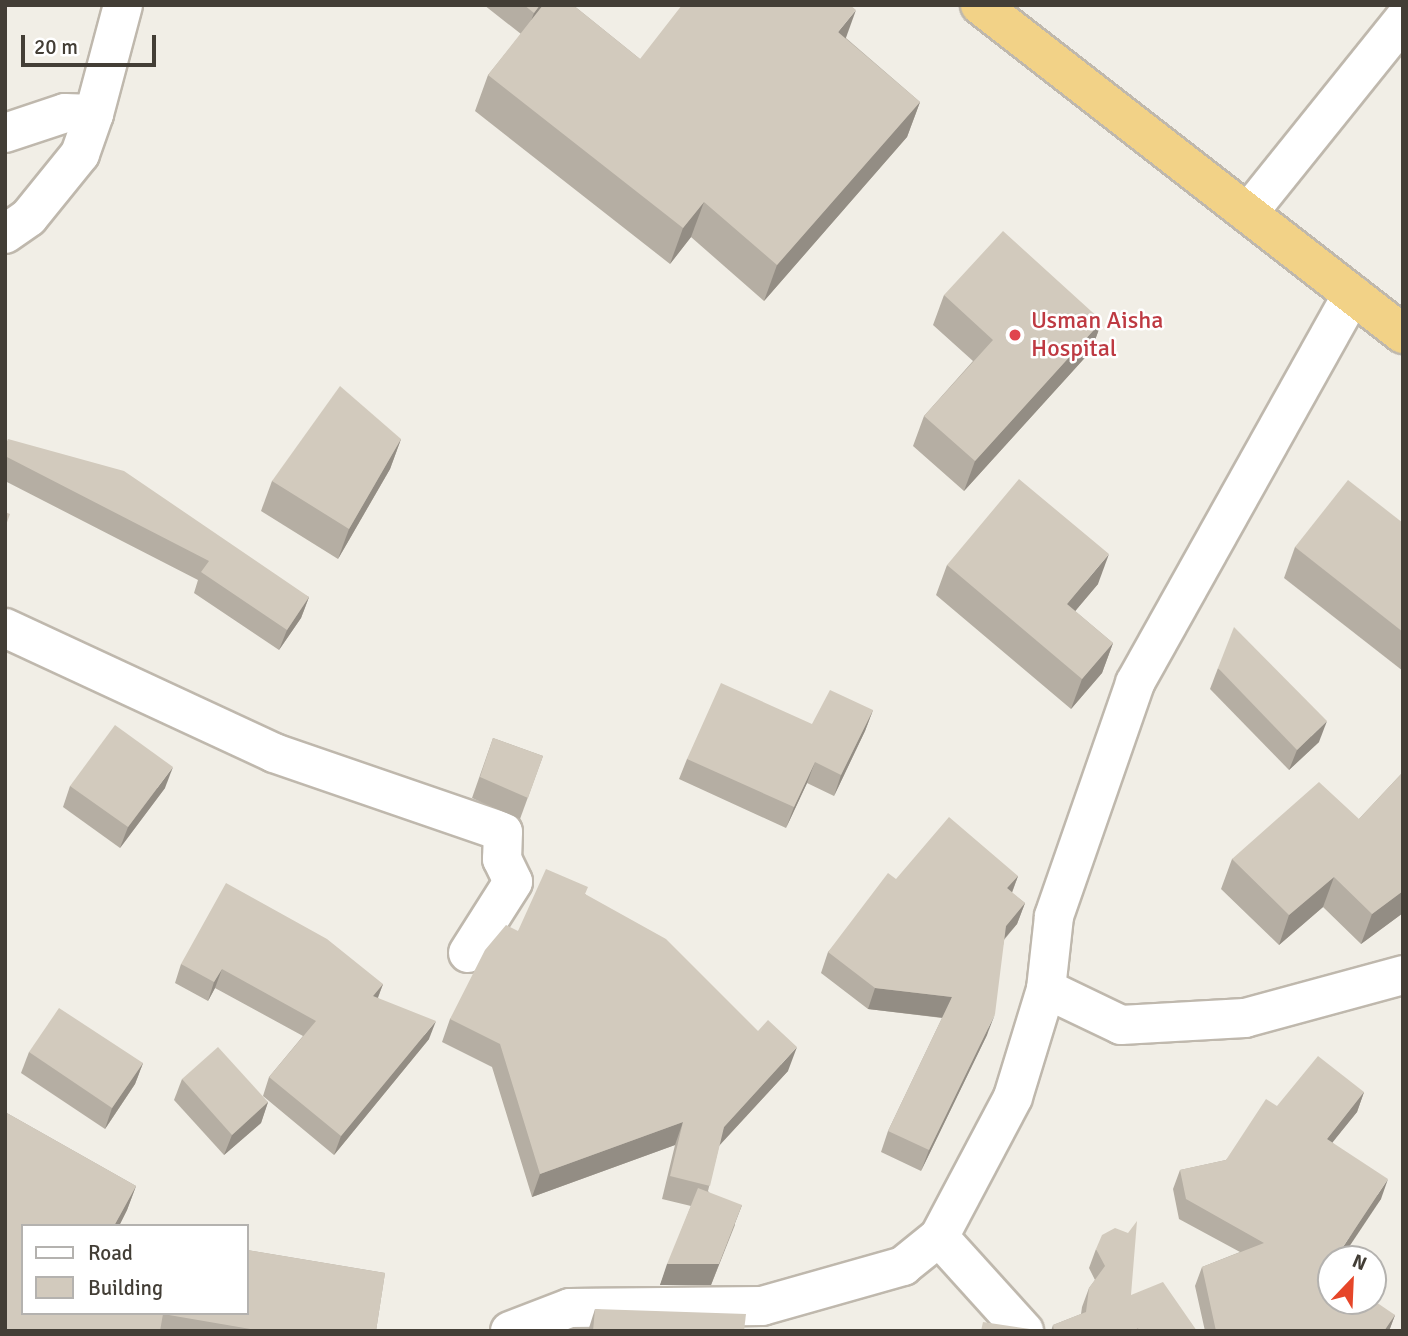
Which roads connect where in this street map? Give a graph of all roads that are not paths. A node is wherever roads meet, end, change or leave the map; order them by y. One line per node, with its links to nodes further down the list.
1 (123, 5): 4 (street)
2 (980, 5): 6 (highway)
3 (1403, 20): 6 (street)
4 (94, 114): 5 (street); 7 (street)
5 (5, 133)
6 (1248, 213): 8 (highway)
7 (5, 234)
8 (1352, 295): 9 (highway); 13 (street)
9 (1403, 334)
10 (5, 628): 11 (street)
11 (468, 953)
12 (1403, 975): 13 (street)
13 (1046, 989): 14 (street)
14 (939, 1237): 15 (street); 16 (street)
15 (510, 1331)
16 (1024, 1331)

